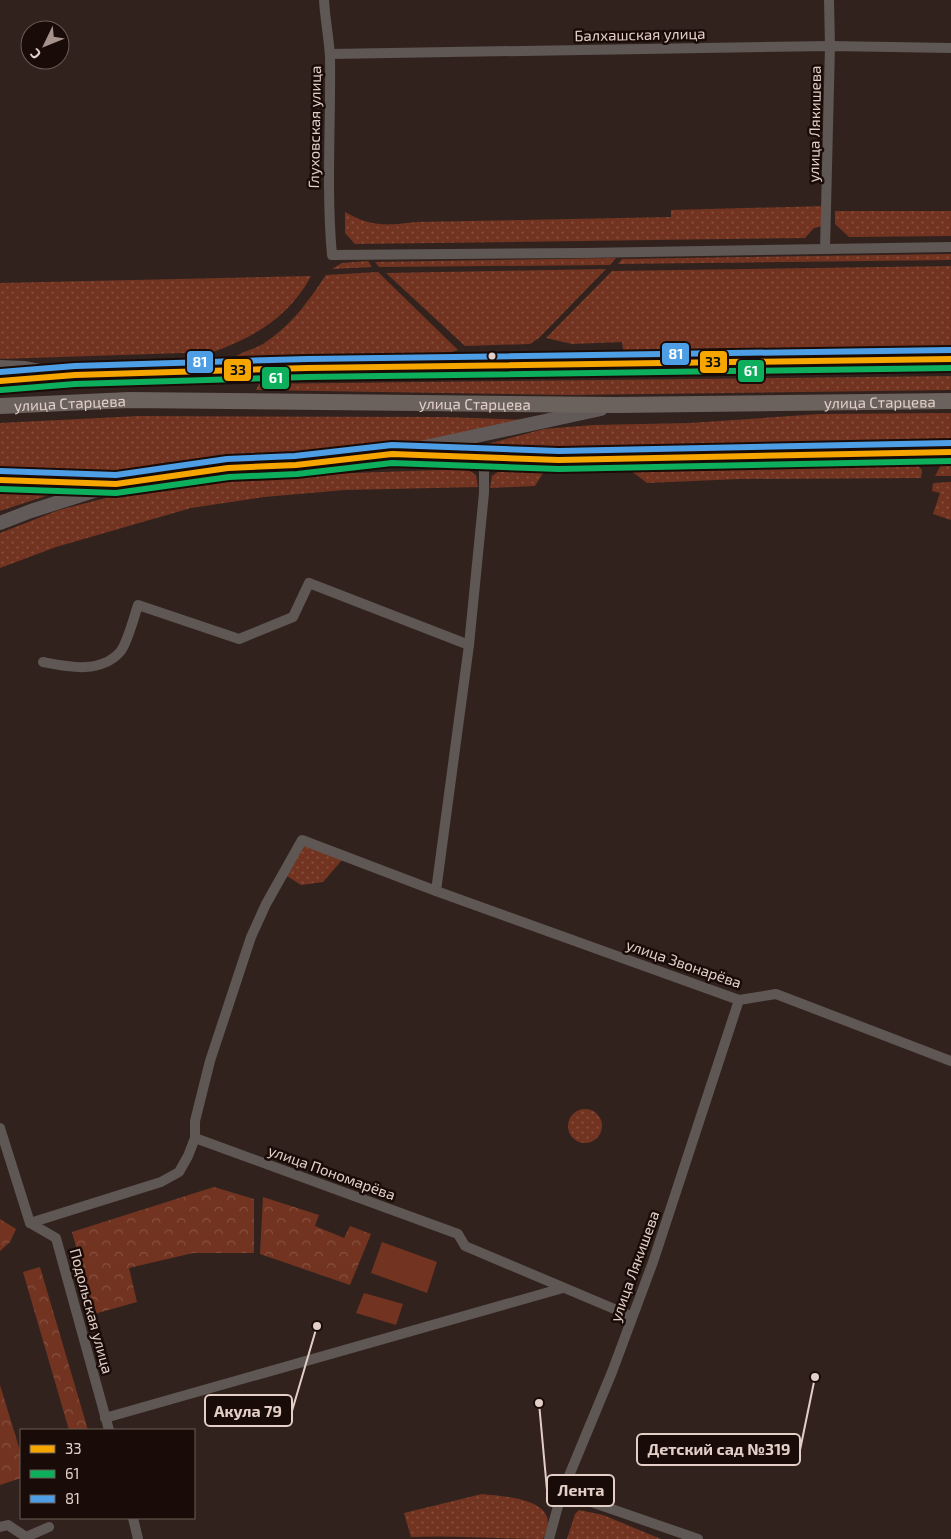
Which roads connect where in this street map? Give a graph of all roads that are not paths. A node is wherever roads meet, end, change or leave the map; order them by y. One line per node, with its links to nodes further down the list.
1 (324, 0): 5 (street, Глуховская улица)
2 (829, 0): 3 (street, улица Лякишева)
3 (830, 46): 4 (street, Балхашская улица); 5 (street, Балхашская улица); 7 (street, улица Лякишева)
4 (951, 48)
5 (330, 54): 7 (street, Глуховская улица)
6 (951, 247): 7 (street)
7 (825, 249)
8 (951, 359): 10 (main road, улица Старцева)
9 (0, 367): 10 (main road)
10 (74, 375): 11 (main road, улица Старцева)
11 (0, 381)
12 (951, 401): 13 (main road, улица Старцева)
13 (616, 405): 14 (main road, улица Старцева); 16 (main road)
14 (0, 406)
15 (951, 452): 17 (street)
16 (392, 454): 17 (street); 19 (main road)
17 (484, 458): 21 (street)
18 (0, 480): 19 (main road)
19 (116, 484): 20 (main road)
20 (0, 523)
21 (469, 645): 22 (street); 23 (street)
22 (43, 662)
23 (436, 891): 24 (street, улица Звонарёва); 27 (street, улица Звонарёва)
24 (739, 1000): 25 (street, улица Звонарёва); 30 (street, улица Лякишева)
25 (951, 1061)
26 (0, 1128): 28 (street)
27 (195, 1138): 28 (street); 29 (street, улица Пономарёва)
28 (30, 1223): 31 (street, Подольская улица)
29 (563, 1288): 30 (street, улица Пономарёва); 31 (street)
30 (631, 1316): 33 (street, улица Лякишева)
31 (105, 1418): 32 (street, Подольская улица)
32 (109, 1429)
33 (561, 1495): 38 (street, улица Лякишева); 39 (street)
34 (133, 1519): 37 (street)
35 (0, 1527): 36 (street)
36 (48, 1527)
37 (138, 1539)
38 (549, 1539)
39 (698, 1539)

